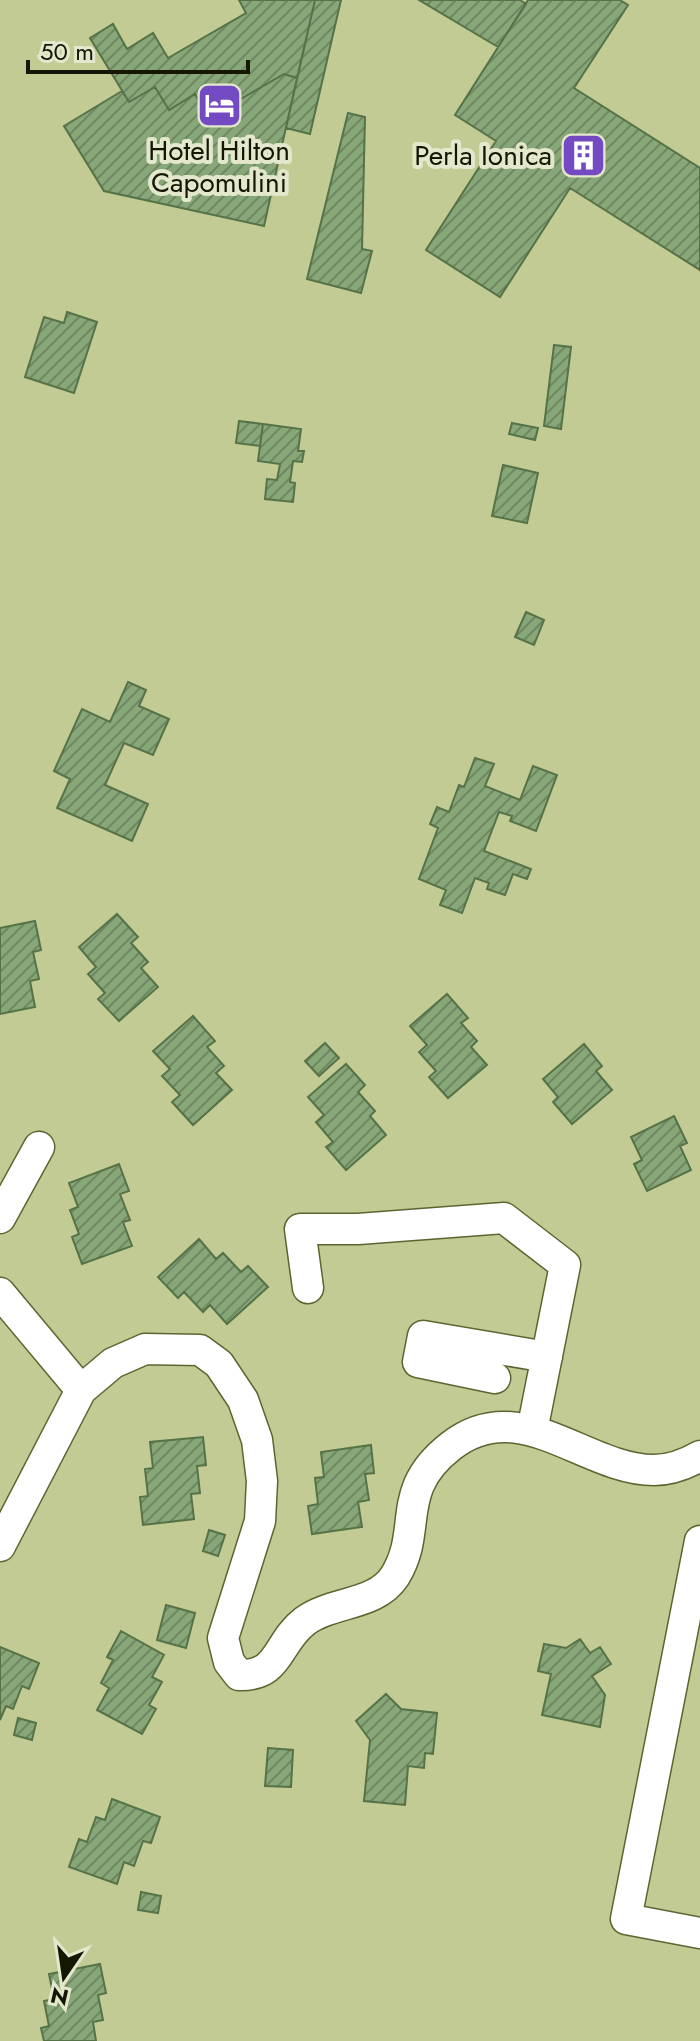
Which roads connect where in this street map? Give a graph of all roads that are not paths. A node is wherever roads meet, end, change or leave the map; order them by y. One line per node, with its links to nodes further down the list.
1 (39, 1147): 2 (street)
2 (0, 1218)
3 (308, 1288): 5 (street)
4 (0, 1293): 7 (street)
5 (547, 1357): 6 (street); 8 (street)
6 (495, 1378)
7 (81, 1390): 8 (street); 11 (street)
8 (532, 1431): 9 (street)
9 (700, 1456)
10 (700, 1541): 12 (street)
11 (0, 1546)
12 (700, 1933)

